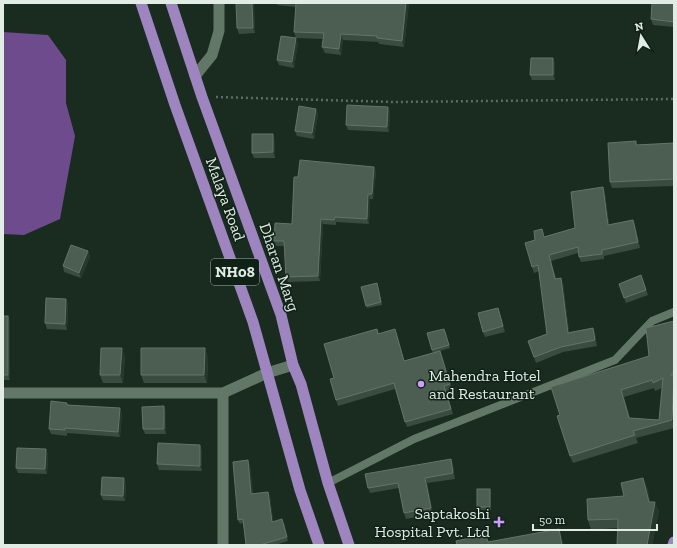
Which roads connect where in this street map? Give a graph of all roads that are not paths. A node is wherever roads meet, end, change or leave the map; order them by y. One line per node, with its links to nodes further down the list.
1 (141, 3): 7 (main road, Malaya Road / NH08)
2 (171, 3): 4 (main road, Dharan Marg / NH08)
3 (219, 3): 4 (street)
4 (195, 76): 6 (main road, Dharan Marg / NH08)
5 (674, 312): 10 (lane)
6 (293, 365): 7 (street); 10 (main road, Dharan Marg / NH08)
7 (267, 373): 9 (street); 13 (main road, Malaya Road / NH08)
8 (3, 393): 9 (street)
9 (223, 393): 12 (street)
10 (328, 483): 14 (main road, Dharan Marg / NH08)
11 (674, 542): 15 (main road)
12 (223, 545)
13 (319, 545)
14 (349, 545)
15 (673, 545)

